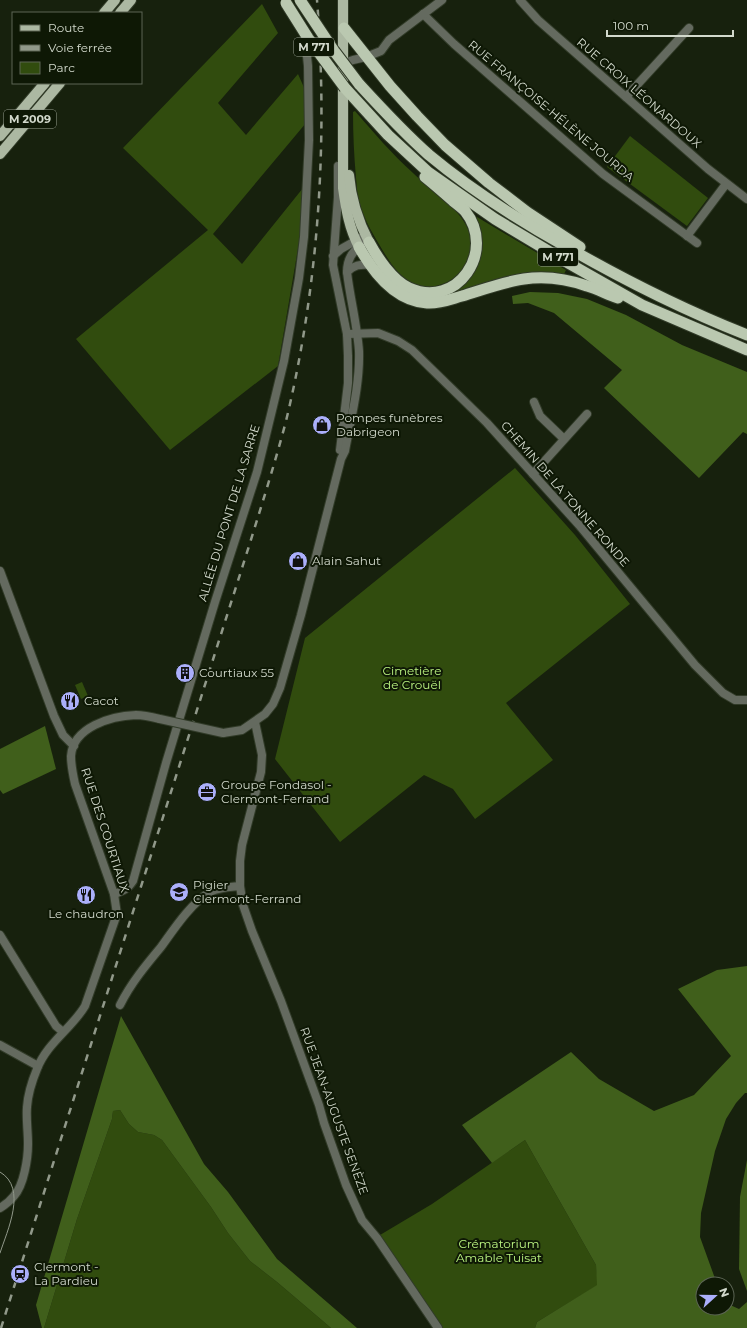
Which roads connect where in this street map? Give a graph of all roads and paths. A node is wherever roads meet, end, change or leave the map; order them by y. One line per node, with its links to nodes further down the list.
1 (115, 0): 8 (main road)
2 (131, 0): 9 (main road)
3 (300, 0): 31 (highway, M 771, bridge)
4 (343, 0): 11 (main road)
5 (442, 0): 10 (street)
6 (520, 0): 18 (street, RUE CROIX LÉONARDOUX)
7 (285, 1): 19 (highway, M 771, bridge)
8 (105, 12)
9 (121, 12)
10 (423, 14): 14 (street); 25 (street, RUE FRANÇOISE-HÉLÈNE JOURDA)
11 (344, 28): 14 (highway); 15 (main road)
12 (689, 28): 18 (street)
13 (306, 47): 48 (street, ALLÉE DU PONT DE LA SARRE)
14 (366, 57): 15 (street); 31 (highway)
15 (344, 71): 21 (main road)
16 (44, 84): 20 (main road, M 2009)
17 (59, 84): 22 (main road, M 2009)
18 (626, 97): 23 (street, RUE CROIX LÉONARDOUX)
19 (388, 135): 26 (highway); 33 (highway, M 771)
20 (0, 136)
21 (344, 136): 26 (main road); 28 (main road); 29 (street)
22 (0, 154)
23 (726, 184): 24 (street, RUE CROIX LÉONARDOUX); 25 (street)
24 (747, 199)
25 (687, 236): 27 (street, RUE FRANÇOISE-HÉLÈNE JOURDA)
26 (367, 238): 28 (street)
27 (697, 243)
28 (357, 244): 29 (street); 30 (highway); 32 (street)
29 (333, 256): 34 (street)
30 (370, 265): 32 (street); 33 (highway)
31 (603, 268): 36 (highway, M 771)
32 (347, 272): 35 (street)
33 (642, 305): 37 (highway, M 771)
34 (347, 334): 35 (street, CHEMIN DE LA TONNE RONDE); 41 (street)
35 (357, 334): 41 (street); 42 (street, CHEMIN DE LA TONNE RONDE)
36 (747, 335)
37 (747, 350)
38 (534, 402): 40 (street)
39 (587, 414): 40 (street)
40 (564, 439): 42 (street)
41 (341, 459): 45 (street)
42 (533, 474): 44 (street, CHEMIN DE LA TONNE RONDE)
43 (0, 571): 46 (street)
44 (747, 700)
45 (255, 722): 46 (street, bridge); 47 (street, RUE JEAN-AUGUSTE SENÈZE)
46 (74, 746): 48 (street, RUE DES COURTIAUX)
47 (240, 886): 50 (street); 55 (street, RUE JEAN-AUGUSTE SENÈZE)
48 (114, 894): 51 (street, RUE DES COURTIAUX)
49 (0, 935): 51 (street)
50 (120, 1004)
51 (63, 1032): 53 (street, RUE DES COURTIAUX)
52 (0, 1046): 53 (street)
53 (38, 1066): 54 (street, RUE DES COURTIAUX)
54 (0, 1208)
55 (438, 1328)

